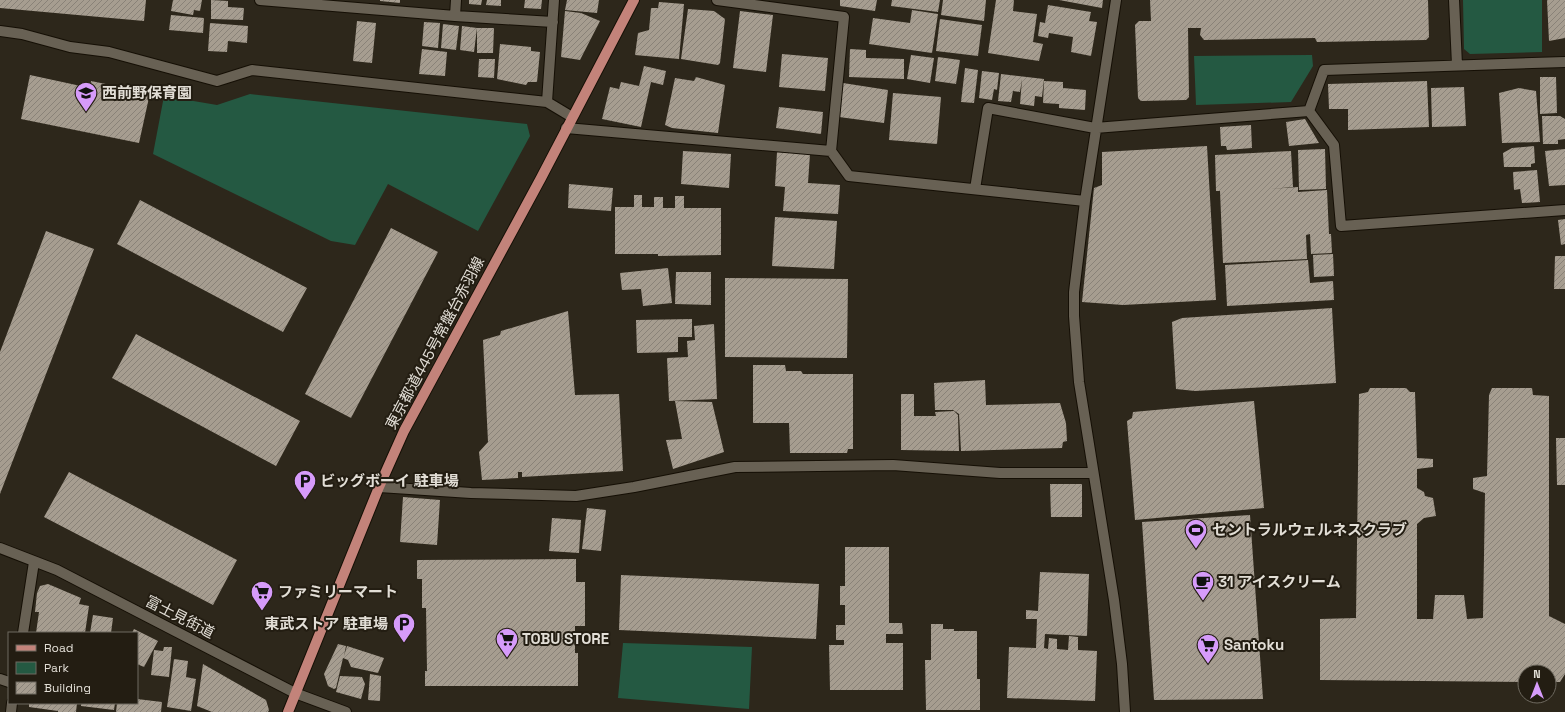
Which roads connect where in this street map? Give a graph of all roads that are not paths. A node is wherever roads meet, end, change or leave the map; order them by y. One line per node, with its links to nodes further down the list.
1 (260, 0): 8 (street)
2 (456, 0): 8 (street)
3 (554, 0): 9 (street)
4 (634, 0): 15 (main road, 東京都道445号常盤台赤羽線)
5 (716, 0): 18 (street)
6 (1116, 0): 17 (street)
7 (1454, 0): 12 (street)
8 (455, 16): 9 (street)
9 (553, 22): 13 (street)
10 (0, 32): 13 (street)
11 (1565, 62): 12 (street)
12 (1457, 65): 14 (street)
13 (548, 102): 15 (street)
14 (1309, 111): 17 (street); 21 (street)
15 (572, 117): 16 (main road, 東京都道445号常盤台赤羽線)
16 (566, 128): 18 (street); 23 (main road, 東京都道445号常盤台赤羽線)
17 (1095, 128): 19 (street); 20 (street)
18 (831, 151): 19 (street)
19 (975, 189): 20 (street)
20 (1085, 201): 22 (street)
21 (1565, 210)
22 (1093, 473): 23 (street); 30 (street)
23 (379, 487): 27 (main road, 東京都道445号常盤台赤羽線)
24 (0, 548): 25 (street, 富士見街道)
25 (34, 562): 26 (street); 27 (street, 富士見街道)
26 (23, 632)
27 (295, 693): 28 (main road, 東京都道445号常盤台赤羽線); 29 (street, 富士見街道)
28 (288, 712)
29 (346, 712)
30 (1125, 712)

